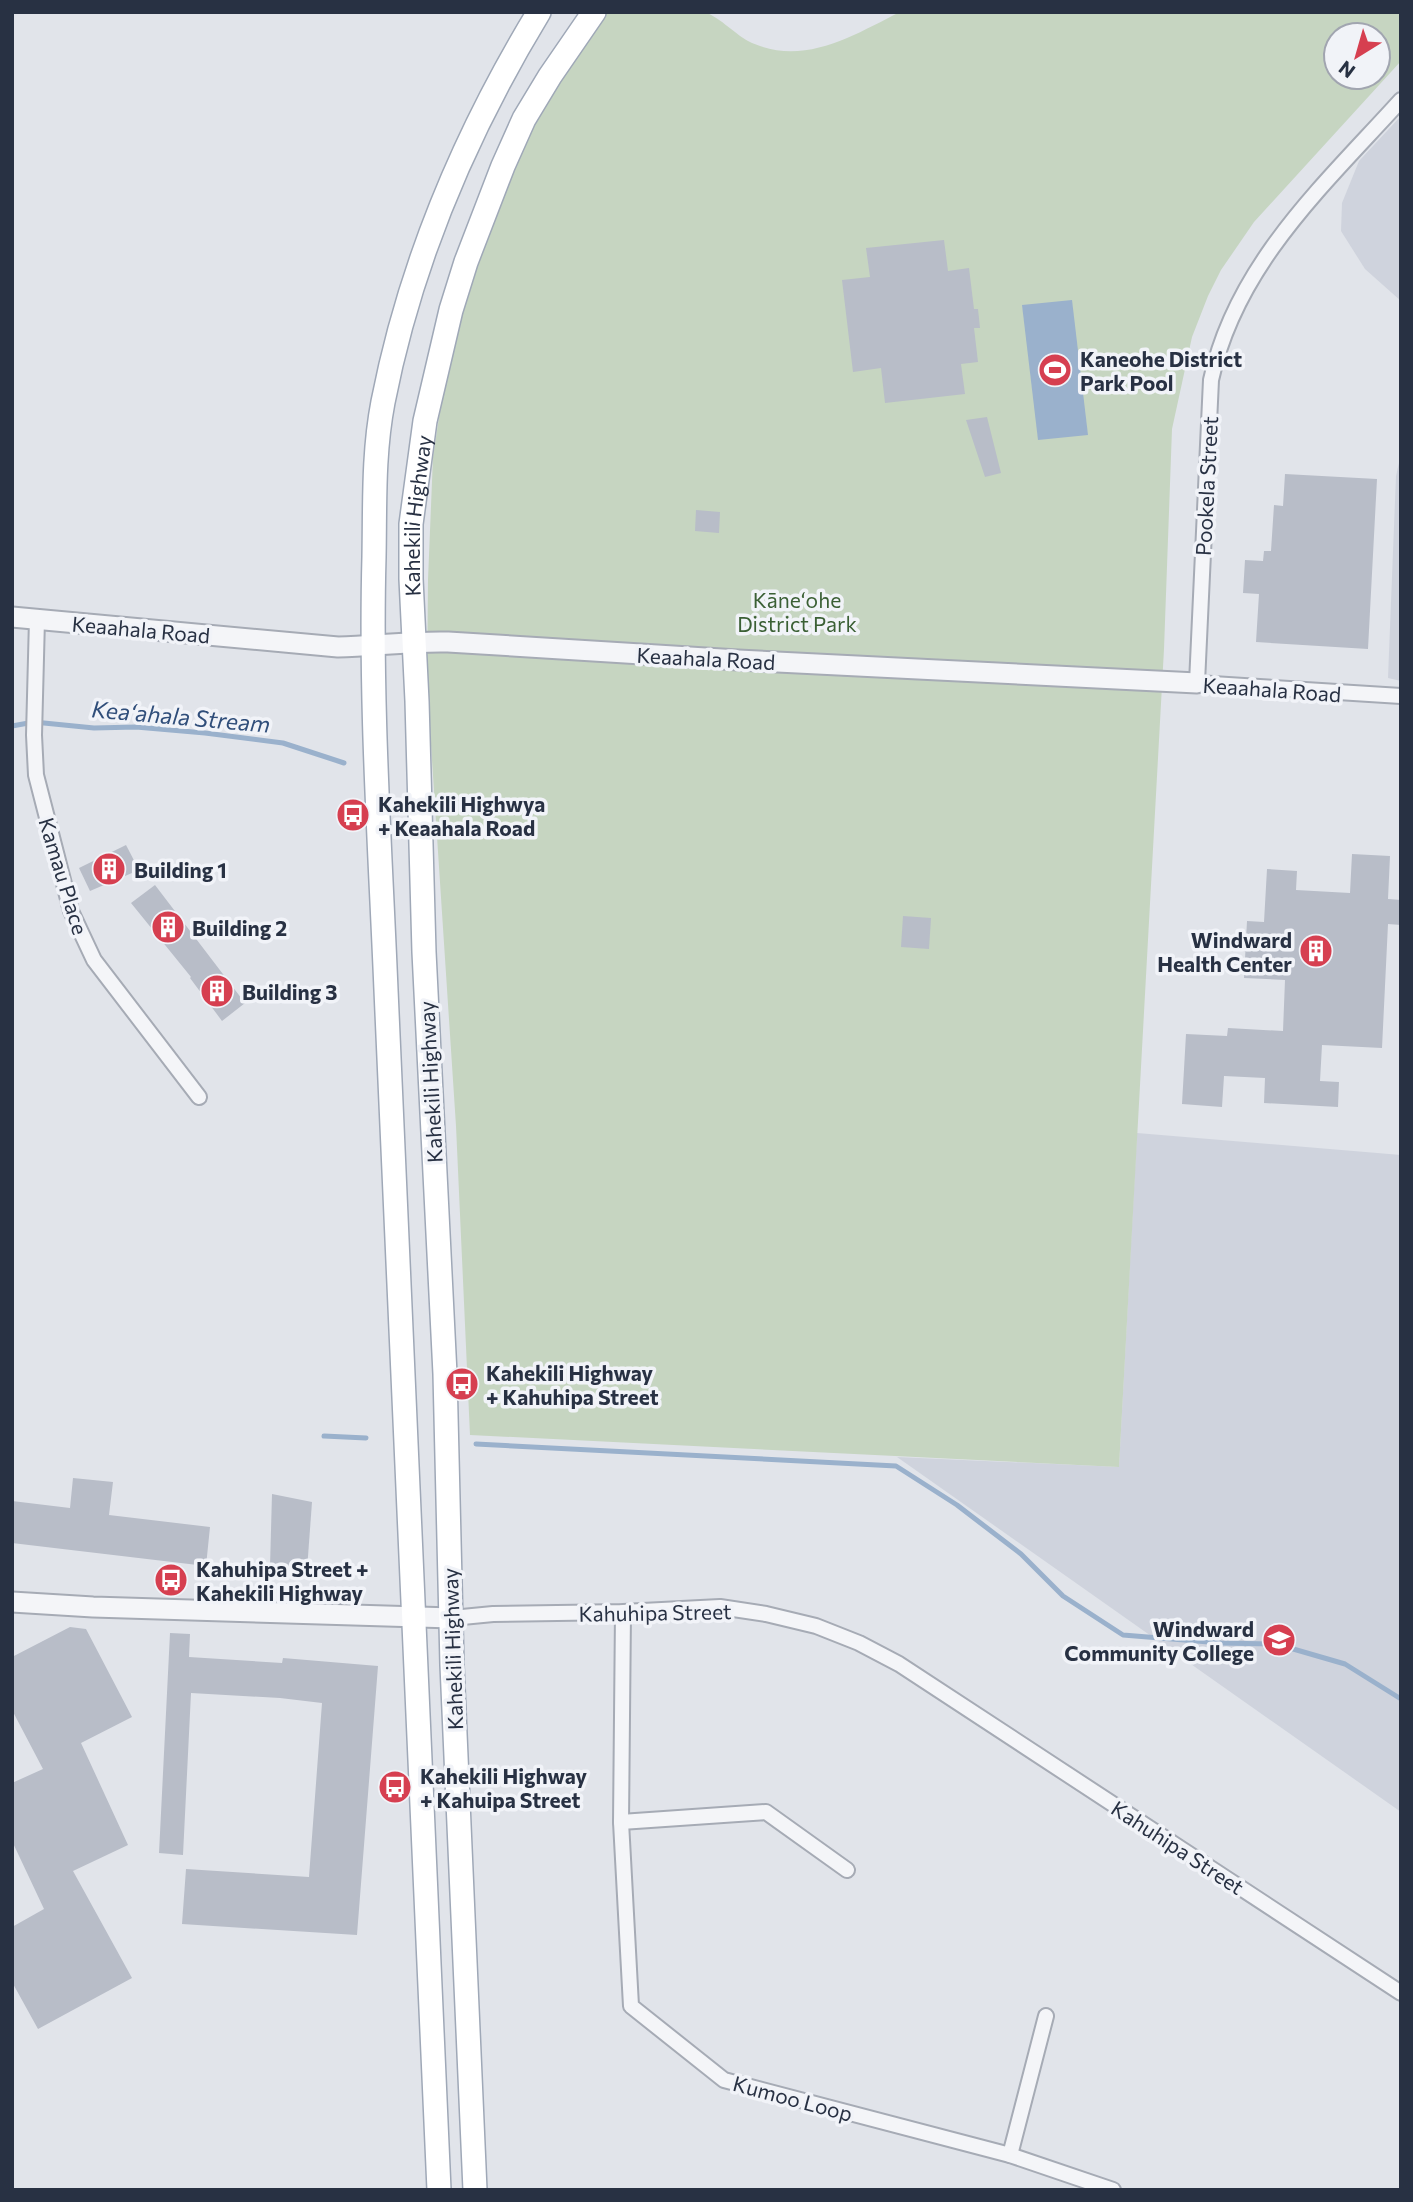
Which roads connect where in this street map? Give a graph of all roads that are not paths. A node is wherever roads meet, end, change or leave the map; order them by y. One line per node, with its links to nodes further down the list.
1 (539, 12): 7 (main road, Kahekili Highway)
2 (594, 12): 6 (main road, Kahekili Highway)
3 (1401, 100): 8 (street, Pookela Street)
4 (12, 617): 5 (street, Keaahala Road)
5 (37, 619): 7 (street, Keaahala Road); 10 (street, Kamau Place)
6 (414, 641): 7 (street, Keaahala Road); 8 (street, Keaahala Road); 14 (main road, Kahekili Highway)
7 (373, 646): 13 (main road, Kahekili Highway)
8 (1197, 683): 9 (street, Keaahala Road)
9 (1401, 696)
10 (199, 1097)
11 (12, 1602): 13 (street, Kahuhipa Street)
12 (624, 1612): 14 (street, Kahuhipa Street); 15 (street, Kumoo Loop); 17 (street, Kahuhipa Street)
13 (411, 1618): 14 (street, Kahuhipa Street); 20 (main road, Kahekili Highway)
14 (452, 1618): 21 (main road, Kahekili Highway)
15 (621, 1822): 16 (street); 19 (street, Kumoo Loop)
16 (848, 1870)
17 (1401, 1993)
18 (1046, 2016): 19 (street)
19 (1010, 2155): 22 (street, Kumoo Loop)
20 (439, 2190)
21 (475, 2190)
22 (1113, 2190)

